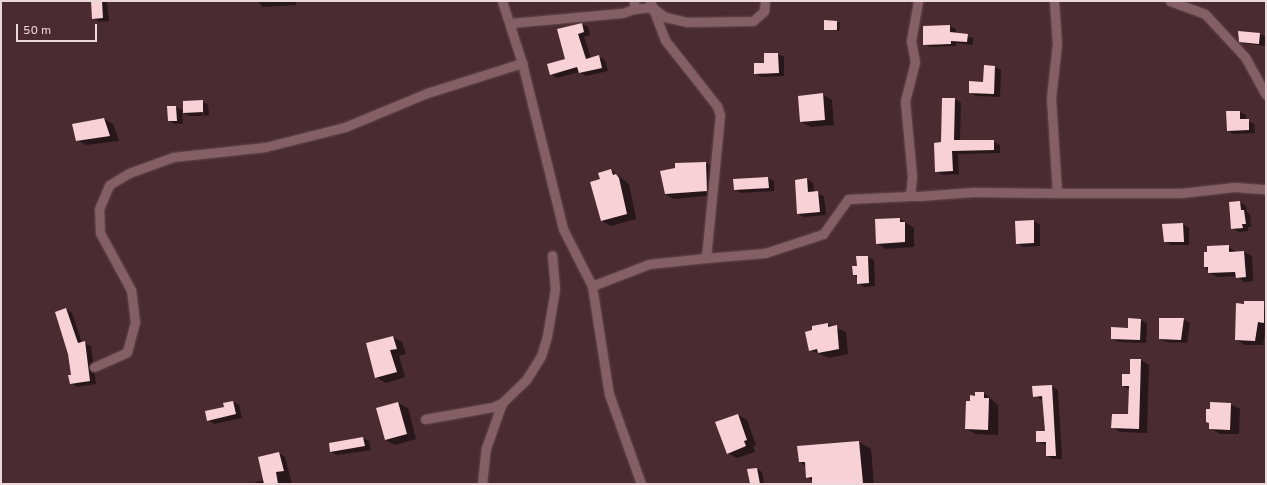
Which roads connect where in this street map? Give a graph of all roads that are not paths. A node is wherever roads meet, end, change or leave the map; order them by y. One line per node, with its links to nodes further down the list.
1 (502, 1): 8 (street)
2 (765, 1): 6 (street)
3 (918, 1): 13 (street)
4 (1054, 1): 12 (street)
5 (1170, 1): 10 (street)
6 (651, 4): 7 (street); 15 (street)
7 (634, 5): 8 (street)
8 (510, 23): 9 (street)
9 (522, 63): 16 (street); 17 (street)
10 (1266, 95)
11 (1266, 189): 12 (street)
12 (1057, 193): 13 (street)
13 (910, 196): 15 (street)
14 (552, 255): 18 (street)
15 (706, 258): 16 (street)
16 (592, 286): 21 (street)
17 (94, 367)
18 (502, 403): 19 (street); 20 (street)
19 (425, 419)
20 (482, 484)
21 (642, 484)

